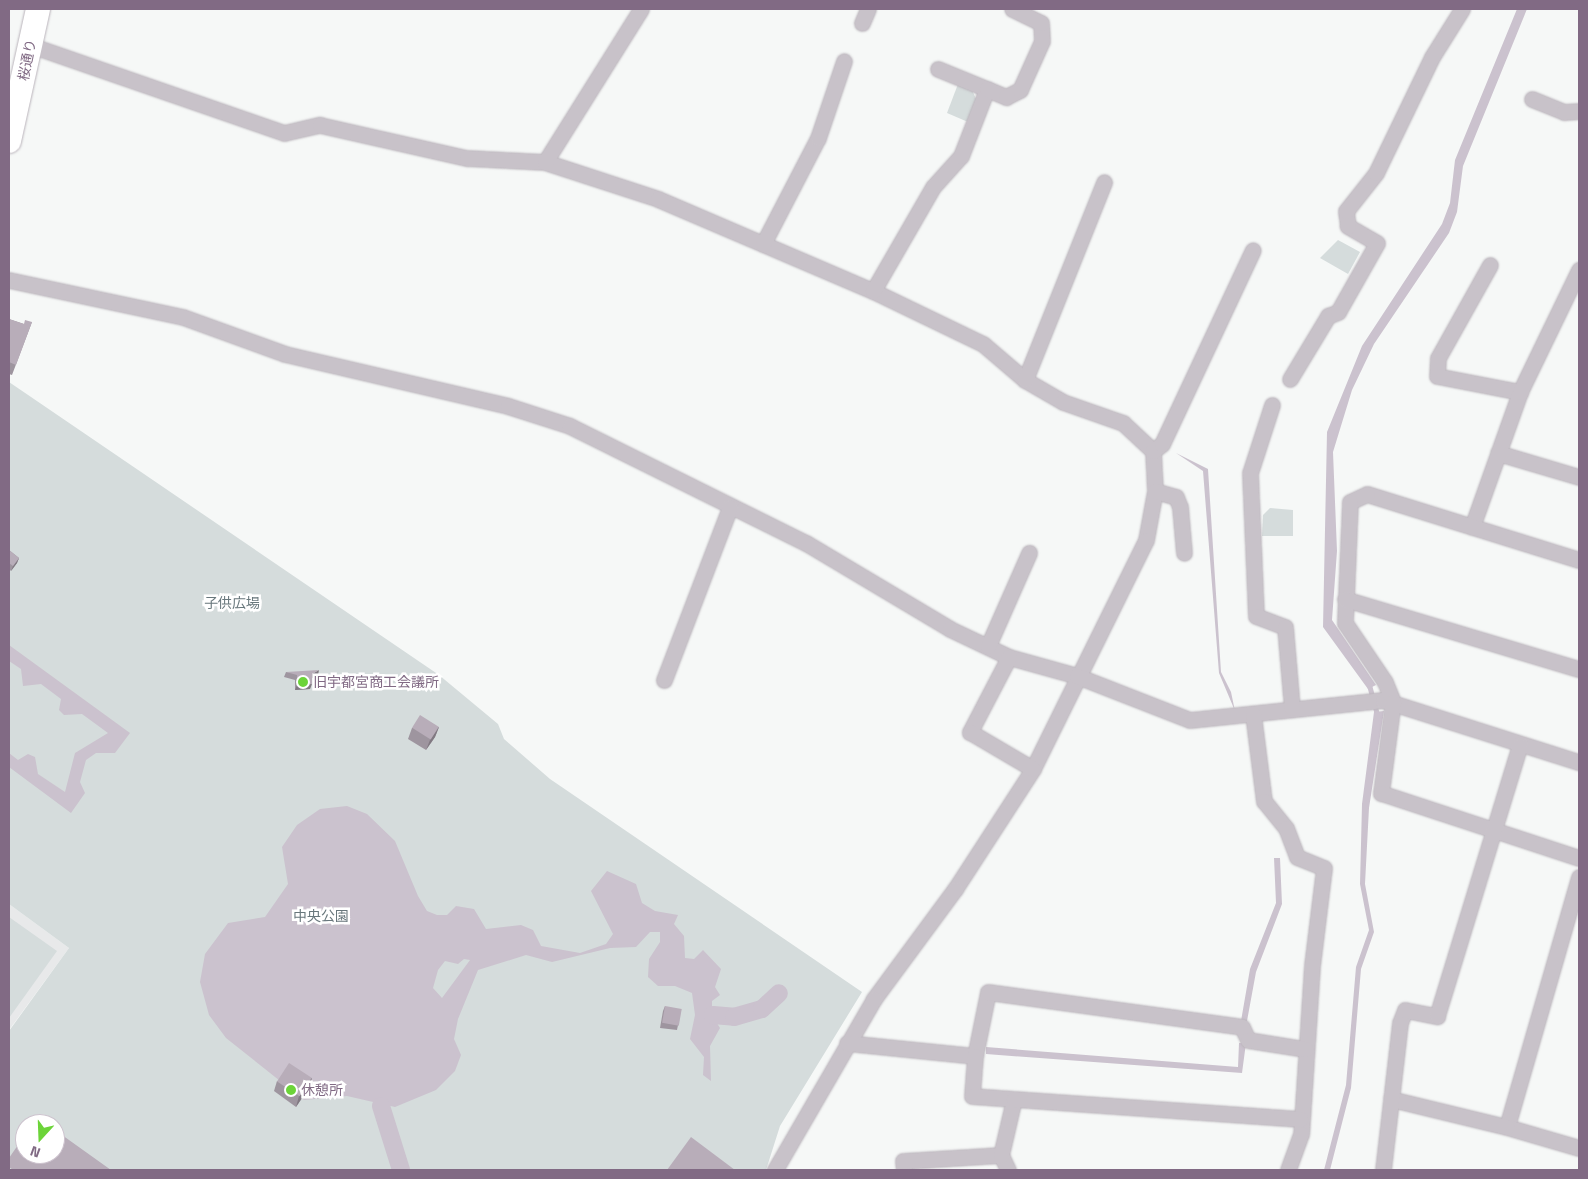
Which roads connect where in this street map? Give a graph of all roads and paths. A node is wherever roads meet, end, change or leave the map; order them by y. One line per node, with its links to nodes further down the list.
1 (38, 9): 7 (main road, 桜通り)
2 (641, 9): 14 (street)
3 (868, 9): 6 (street)
4 (1012, 9): 10 (street)
5 (1462, 9): 22 (street)
6 (862, 23)
7 (30, 45): 13 (main road, 桜通り); 14 (street)
8 (844, 62): 16 (street)
9 (938, 69): 10 (street)
10 (987, 89): 21 (street)
11 (1532, 99): 12 (street)
12 (1579, 111)
13 (9, 141)
14 (545, 162): 16 (street)
15 (1104, 182): 23 (street)
16 (764, 244): 21 (street)
17 (1253, 250): 26 (street)
18 (1490, 265): 24 (street)
19 (1579, 271): 24 (street)
20 (9, 280): 30 (street)
21 (872, 291): 23 (street)
22 (1290, 379)
23 (1025, 380): 26 (street)
24 (1520, 392): 27 (street)
25 (1272, 405): 42 (street)
26 (1153, 451): 29 (street)
27 (1498, 454): 28 (street); 31 (street)
28 (1579, 477)
29 (1155, 491): 33 (street); 39 (street)
30 (730, 507): 36 (street); 40 (street)
31 (1472, 526): 34 (street); 35 (street)
32 (1029, 553): 36 (street)
33 (1184, 553)
34 (1579, 560)
35 (1345, 599): 38 (street); 41 (street)
36 (988, 646): 37 (street)
37 (1010, 657): 39 (street); 46 (street)
38 (1579, 669)
39 (1077, 676): 43 (street); 46 (street)
40 (664, 680)
41 (1388, 701): 42 (street); 44 (street); 47 (street)
42 (1292, 708): 43 (street)
43 (1253, 714): 51 (street)
44 (1520, 745): 45 (street); 47 (street)
45 (1579, 762)
46 (1033, 769): 50 (street)
47 (1495, 830): 48 (street); 53 (street)
48 (1579, 858)
49 (1579, 877): 56 (street)
50 (847, 1043): 52 (street); 59 (street)
51 (1305, 1049): 52 (street); 55 (street)
52 (976, 1056): 54 (street)
53 (1392, 1099): 56 (street); 63 (street)
54 (1014, 1100): 55 (street); 58 (street)
55 (1300, 1119): 62 (street)
56 (1507, 1127): 57 (street)
57 (1579, 1148)
58 (1001, 1155): 60 (street); 61 (street)
59 (775, 1170)
60 (904, 1170)
61 (1008, 1170)
62 (1288, 1170)
63 (1383, 1170)

